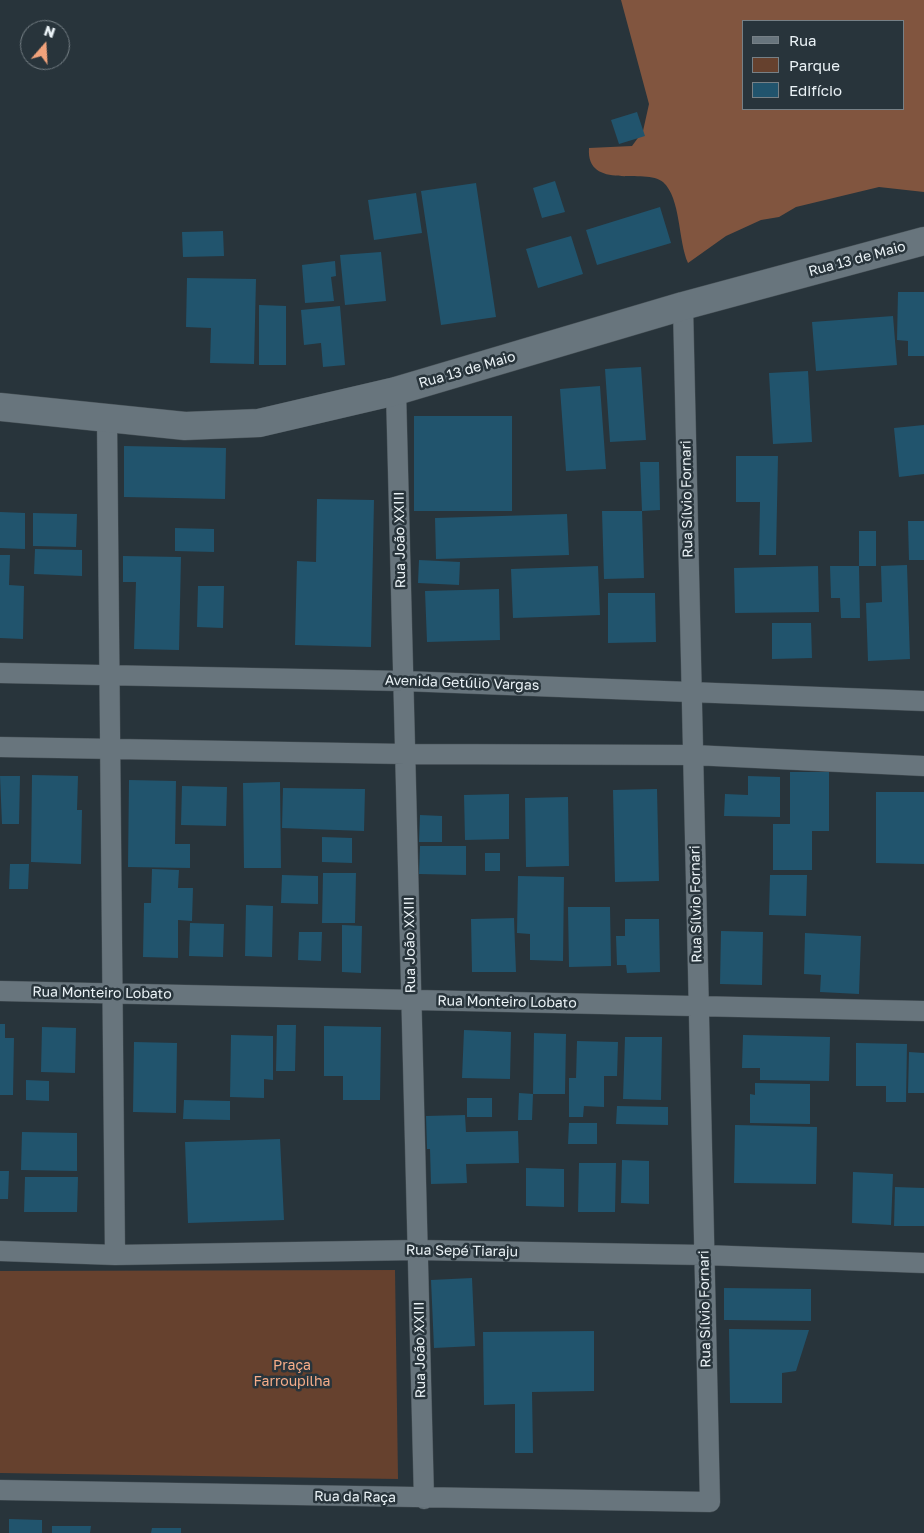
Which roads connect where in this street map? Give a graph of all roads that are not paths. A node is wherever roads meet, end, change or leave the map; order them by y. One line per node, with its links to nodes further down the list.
1 (924, 241): 2 (main road, Rua 13 de Maio)
2 (683, 306): 3 (main road, Rua 13 de Maio); 9 (street, Rua Sílvio Fornari)
3 (396, 391): 5 (main road, Rua 13 de Maio); 8 (street, Rua João XXIII)
4 (0, 407): 5 (main road, Rua 13 de Maio)
5 (106, 418): 7 (street)
6 (0, 673): 7 (street, Avenida Getúlio Vargas)
7 (109, 676): 8 (street, Avenida Getúlio Vargas); 12 (street)
8 (403, 681): 9 (street, Avenida Getúlio Vargas); 13 (street, Rua João XXIII)
9 (692, 691): 10 (street, Avenida Getúlio Vargas); 14 (street, Rua Sílvio Fornari)
10 (924, 701)
11 (0, 747): 12 (street)
12 (110, 749): 13 (street); 17 (street)
13 (405, 754): 14 (street); 18 (street, Rua João XXIII)
14 (693, 755): 15 (street); 19 (street, Rua Sílvio Fornari)
15 (924, 766)
16 (0, 991): 17 (street, Rua Monteiro Lobato)
17 (113, 994): 18 (street, Rua Monteiro Lobato); 24 (street)
18 (411, 1000): 19 (street, Rua Monteiro Lobato); 21 (street, Rua João XXIII)
19 (698, 1007): 20 (street, Rua Monteiro Lobato); 23 (street, Rua Sílvio Fornari)
20 (924, 1011)
21 (417, 1250): 23 (street, Rua Sepé Tiaraju); 24 (street, Rua Sepé Tiaraju); 27 (street, Rua João XXIII)
22 (0, 1251): 24 (street, Rua Sepé Tiaraju)
23 (704, 1254): 25 (street, Rua Sepé Tiaraju); 28 (street, Rua Sílvio Fornari)
24 (116, 1255)
25 (924, 1263)
26 (0, 1490): 27 (street, Rua da Raça)
27 (424, 1499): 28 (street, Rua da Raça)
28 (710, 1502)

